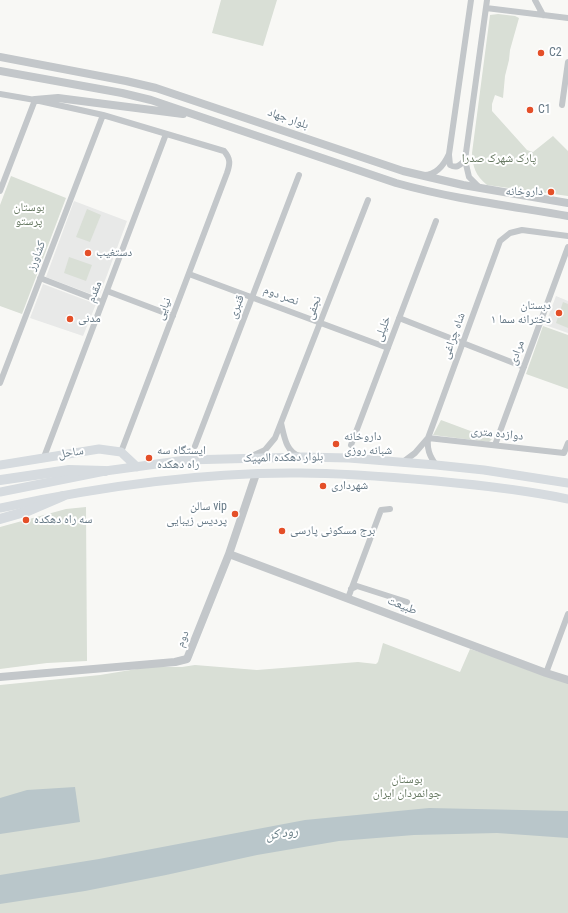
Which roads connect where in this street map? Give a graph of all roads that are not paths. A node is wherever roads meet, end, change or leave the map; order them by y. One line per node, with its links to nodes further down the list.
1 (471, 0): 16 (street)
2 (487, 0): 4 (street)
3 (535, 0): 5 (street)
4 (486, 8): 5 (street); 17 (street)
5 (543, 15): 6 (street)
6 (568, 18)
7 (0, 57): 19 (street, بلوار جهاد)
8 (568, 62): 12 (street)
9 (0, 71): 14 (street, بلوار جهاد)
10 (0, 94): 11 (street)
11 (35, 100): 13 (street); 14 (street); 21 (street)
12 (562, 105)
13 (103, 115): 15 (street); 30 (street, کشاورز)
14 (204, 116): 24 (street, بلوار جهاد)
15 (166, 134): 29 (street, نیایی); 31 (street, مقدم)
16 (449, 154): 17 (street); 19 (street)
17 (465, 160): 20 (street)
18 (299, 175): 32 (street, قنبری)
19 (418, 175): 20 (street, بلوار جهاد)
20 (480, 188): 23 (street, بلوار جهاد)
21 (0, 191)
22 (368, 200): 36 (street, نجفی)
23 (568, 203)
24 (568, 216)
25 (436, 221): 35 (street, خلیلی)
26 (568, 236): 37 (street, شاه چراغی)
27 (568, 247): 28 (street, مرادی)
28 (565, 264): 39 (street, مرادی)
29 (189, 274): 32 (street, نصر دوم); 34 (street, نیایی)
30 (40, 278): 33 (street); 40 (street, کشاورز)
31 (107, 291): 33 (street, مقدم); 34 (street)
32 (252, 297): 36 (street, نصر دوم); 46 (street, قنبری)
33 (102, 302): 48 (street, مقدم)
34 (173, 316): 47 (street, نیایی)
35 (399, 318): 37 (street); 38 (street, خلیلی)
36 (320, 322): 38 (street, نصر دوم); 41 (street, نجفی)
37 (463, 343): 39 (street); 42 (street, شاه چراغی)
38 (388, 348): 44 (street, خلیلی)
39 (524, 367): 45 (street, مرادی)
40 (0, 384)
41 (281, 423): 49 (street); 50 (street, نجفی)
42 (428, 438): 45 (street, دوازده متری); 51 (street); 53 (street)
43 (568, 443): 45 (street, دوازده متری)
44 (351, 444)
45 (495, 445)
46 (195, 446)
47 (121, 452): 48 (main road, ساحل); 54 (main road)
48 (44, 457): 52 (main road, ساحل)
49 (303, 457): 50 (main road, بلوار دهکده المپیک); 51 (main road, بلوار دهکده المپیک)
50 (242, 458): 54 (main road, بلوار دهکده المپیک)
51 (403, 462): 53 (main road, بلوار دهکده المپیک)
52 (0, 465)
53 (436, 465): 58 (main road, بلوار دهکده المپیک)
54 (137, 467): 55 (main road, بلوار دهکده المپیک)
55 (105, 471): 57 (highway); 59 (main road, بلوار دهکده المپیک)
56 (256, 474): 60 (main road, بلوار دهکده المپیک); 61 (main road, بلوار دهکده المپیک); 65 (street, دوم)
57 (0, 480)
58 (568, 484)
59 (0, 492)
60 (63, 496): 62 (main road, بلوار دهکده المپیک); 64 (highway)
61 (568, 500)
62 (0, 508)
63 (390, 509): 66 (street)
64 (0, 519)
65 (229, 554): 67 (street, طبیعت); 71 (street, دوم)
66 (351, 589): 67 (street); 68 (street)
67 (348, 598): 70 (street, طبیعت)
68 (407, 602)
69 (568, 614): 70 (street)
70 (546, 673): 72 (street, طبیعت)
71 (0, 678)
72 (568, 680)

